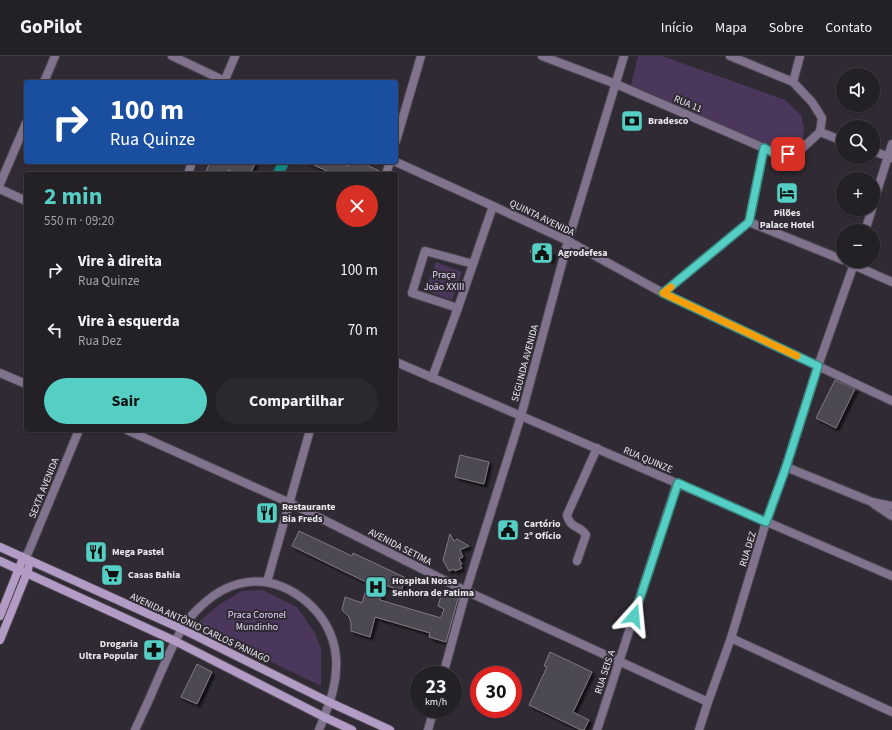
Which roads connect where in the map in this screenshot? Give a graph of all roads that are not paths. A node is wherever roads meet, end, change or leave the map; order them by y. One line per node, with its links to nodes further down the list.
1 (55, 56): 9 (street)
2 (172, 56): 10 (street)
3 (235, 56): 11 (street)
4 (421, 56): 16 (street)
5 (542, 56): 13 (street, RUA 11)
6 (624, 56): 13 (street, SEGUNDA AVENIDA)
7 (730, 56): 12 (street)
8 (800, 56): 12 (street)
9 (45, 80)
10 (221, 80)
11 (226, 80)
12 (793, 82): 15 (street)
13 (616, 84): 19 (street, RUA 11); 29 (street, SEGUNDA AVENIDA)
14 (24, 128): 23 (street)
15 (820, 132): 17 (street); 19 (street, RUA 11)
16 (398, 134)
17 (836, 138)
18 (892, 144): 21 (street)
19 (764, 148): 28 (street)
20 (880, 154): 21 (street)
21 (890, 158): 24 (street)
22 (398, 163): 27 (street, QUINTA AVENIDA)
23 (0, 184)
24 (880, 185)
25 (0, 189): 26 (street)
26 (24, 200)
27 (493, 206): 29 (street, QUINTA AVENIDA); 31 (street)
28 (749, 222): 30 (street); 35 (street)
29 (568, 241): 35 (street, QUINTA AVENIDA); 43 (street, SEGUNDA AVENIDA)
30 (836, 258)
31 (473, 264): 36 (street); 36 (street)
32 (853, 268): 38 (street, RUA DEZ)
33 (865, 268): 34 (street)
34 (892, 282)
35 (663, 293): 38 (street, QUINTA AVENIDA)
36 (458, 308): 40 (street)
37 (398, 363): 40 (street, RUA QUINZE)
38 (818, 366): 42 (street, QUINTA AVENIDA); 48 (street, RUA DEZ)
39 (0, 373): 41 (street)
40 (432, 378): 43 (street, RUA QUINZE)
41 (24, 383)
42 (892, 401)
43 (521, 416): 47 (street, RUA QUINZE); 64 (street, SEGUNDA AVENIDA)
44 (78, 432): 56 (street, SEXTA AVENIDA)
45 (131, 432): 51 (street, AVENIDA SETIMA)
46 (309, 432): 51 (street)
47 (597, 448): 49 (street, RUA QUINZE); 58 (street)
48 (786, 467): 50 (street); 54 (street, RUA DEZ)
49 (678, 483): 54 (street, RUA QUINZE); 71 (street, RUA SEIS A)
50 (872, 502): 52 (street); 53 (street)
51 (290, 503): 62 (street); 64 (street, AVENIDA SETIMA)
52 (892, 506)
53 (892, 516)
54 (766, 522): 61 (street, RUA QUINZE); 68 (street, RUA DEZ)
55 (0, 547): 56 (main road, AVENIDA ANTÔNIO CARLOS PANIAGO)
56 (27, 557): 59 (main road, SEXTA AVENIDA); 60 (main road, SEXTA AVENIDA); 63 (main road, AVENIDA ANTÔNIO CARLOS PANIAGO)
57 (0, 561): 59 (main road)
58 (577, 561)
59 (18, 570): 60 (main road); 66 (main road, SEXTA AVENIDA)
60 (27, 574): 65 (main road); 69 (main road, SEXTA AVENIDA)
61 (892, 576)
62 (267, 582): 67 (street); 74 (street)
63 (82, 584): 65 (main road); 67 (main road, AVENIDA ANTÔNIO CARLOS PANIAGO)
64 (466, 591): 71 (street, AVENIDA SETIMA); 72 (street, SEGUNDA AVENIDA)
65 (76, 596): 70 (main road)
66 (0, 616)
67 (182, 629): 70 (street); 74 (main road, AVENIDA ANTÔNIO CARLOS PANIAGO)
68 (731, 638): 73 (street, RUA DEZ); 75 (street)
69 (0, 640)
70 (175, 641): 76 (main road); 78 (street)
71 (620, 660): 73 (street, AVENIDA SETIMA); 83 (street, RUA SEIS A)
72 (445, 666)
73 (708, 702): 84 (street, RUA DEZ)
74 (331, 703): 76 (street); 81 (main road, AVENIDA ANTÔNIO CARLOS PANIAGO)
75 (892, 712)
76 (324, 717): 79 (street); 80 (main road)
77 (431, 718): 82 (street)
78 (136, 730)
79 (319, 730)
80 (352, 730)
81 (390, 730)
82 (428, 730)
83 (598, 730)
84 (700, 730)

